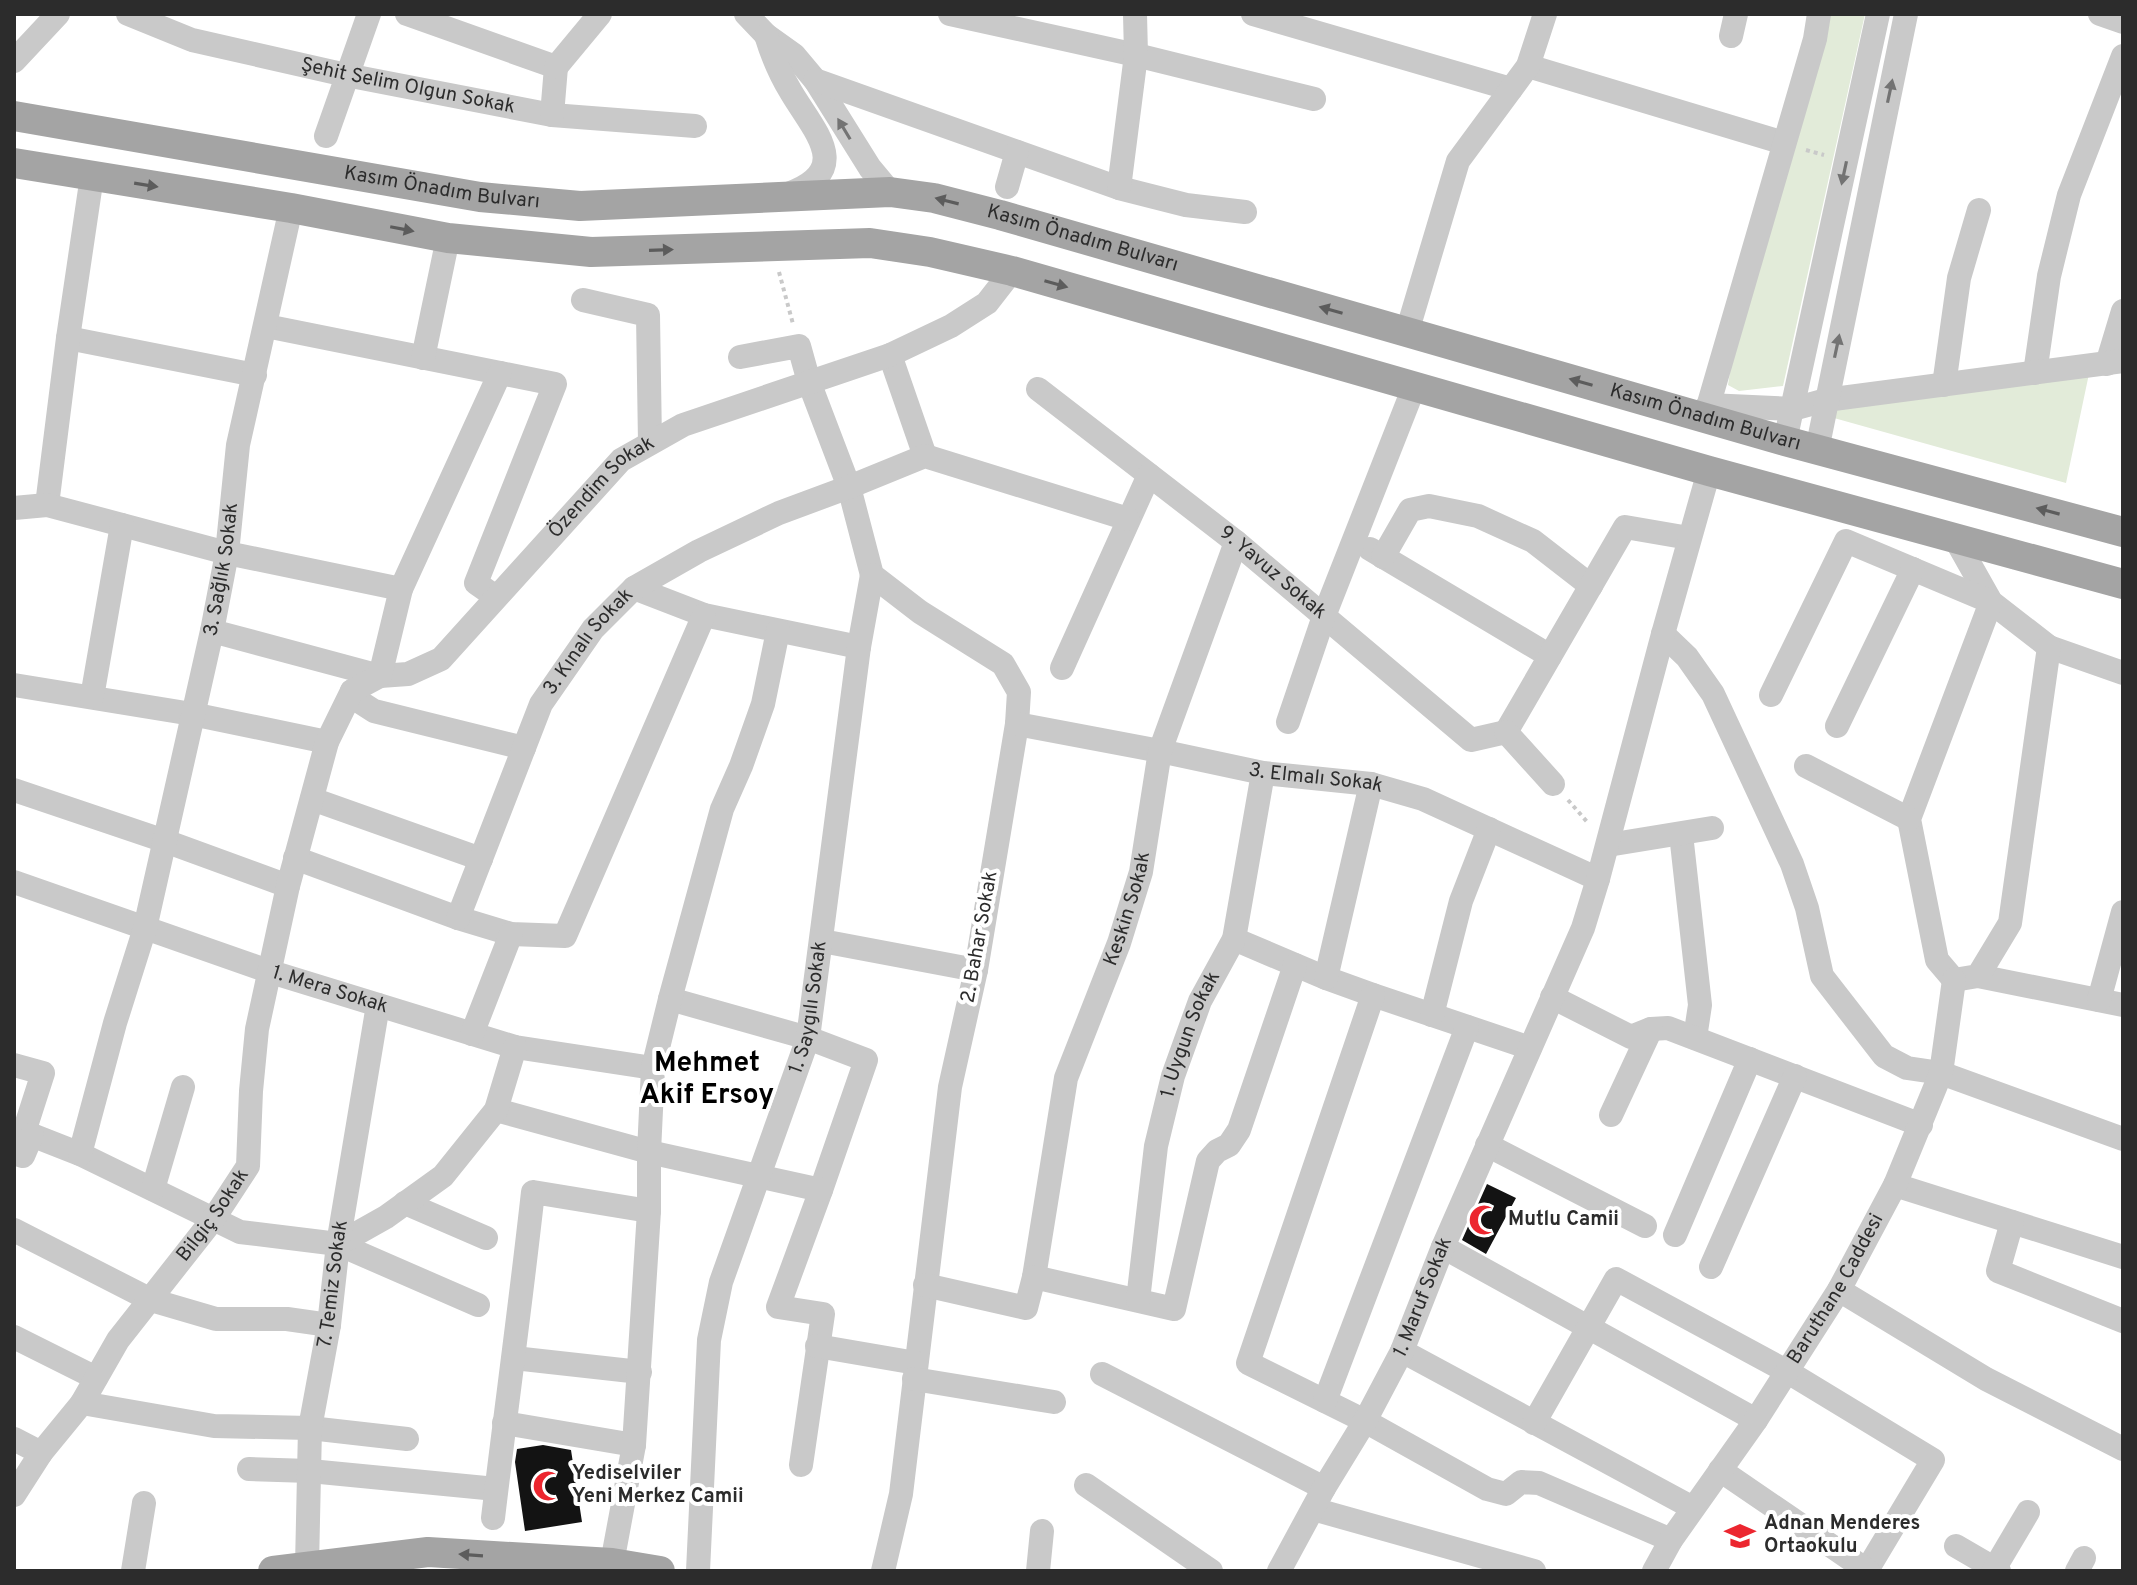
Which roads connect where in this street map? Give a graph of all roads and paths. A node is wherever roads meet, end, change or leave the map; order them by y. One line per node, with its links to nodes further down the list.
1 (58, 14): 19 (street)
2 (128, 14): 22 (street, Şehit Selim Olgun Sokak)
3 (369, 14): 22 (street)
4 (407, 14): 21 (street)
5 (600, 14): 21 (street)
6 (746, 14): 16 (street)
7 (950, 14): 17 (street)
8 (1135, 14): 17 (street)
9 (1253, 14): 25 (street)
10 (1545, 14): 20 (street)
11 (1819, 14): 31 (street)
12 (1878, 14): 33 (street)
13 (1906, 14): 63 (street, one-way to 13)
14 (2100, 14): 15 (street)
15 (2123, 22)
16 (766, 35): 23 (street); 39 (street)
17 (1136, 55): 26 (street); 37 (street)
18 (2123, 56): 24 (street)
19 (14, 61)
20 (1528, 66): 25 (street); 31 (street)
21 (556, 67): 27 (street)
22 (346, 75): 27 (street, Şehit Selim Olgun Sokak); 30 (street)
23 (815, 80): 32 (street); 38 (street, one-way to 23)
24 (2117, 88): 57 (street)
25 (1511, 89): 49 (street)
26 (1314, 99)
27 (552, 115): 29 (street, Şehit Selim Olgun Sokak)
28 (14, 116): 39 (main road, Kasım Önadım Bulvarı)
29 (695, 126)
30 (326, 136)
31 (1784, 143): 33 (path); 65 (street)
32 (1017, 152): 36 (street); 37 (street)
33 (1847, 162): 64 (street, one-way to 64)
34 (14, 163): 35 (main road)
35 (92, 176): 40 (main road, one-way to 40); 50 (street)
36 (1007, 187)
37 (1119, 188): 42 (street)
38 (890, 192): 39 (main road, Kasım Önadım Bulvarı); 49 (main road, Kasım Önadım Bulvarı, one-way to 38)
39 (782, 197)
40 (291, 208): 43 (main road, one-way to 43); 48 (street, 3. Sağlık Sokak)
41 (1979, 210): 60 (street)
42 (1245, 212)
43 (448, 238): 44 (main road, one-way to 44); 54 (street)
44 (1012, 271): 52 (street, Özendim Sokak); 61 (main road, one-way to 61)
45 (779, 272): 51 (path)
46 (583, 300): 67 (street)
47 (2123, 311): 55 (street)
48 (266, 326): 54 (street); 58 (street, 3. Sağlık Sokak)
49 (1407, 332): 65 (main road, Kasım Önadım Bulvarı, one-way to 49)
50 (68, 338): 58 (street); 73 (street)
51 (799, 346): 53 (street); 59 (street)
52 (890, 355): 59 (street, Özendim Sokak); 69 (street)
53 (740, 357)
54 (423, 358): 56 (street)
55 (2115, 362): 57 (street)
56 (500, 373): 89 (street); 90 (street)
57 (2035, 373): 60 (street)
58 (255, 375): 82 (street, 3. Sağlık Sokak)
59 (809, 382): 67 (street, Özendim Sokak); 72 (street)
60 (1944, 385): 63 (street)
61 (1414, 387): 70 (main road); 79 (street)
62 (1038, 389): 71 (street, 9. Yavuz Sokak)
63 (1826, 400): 64 (street); 68 (street)
64 (1793, 409): 65 (street); 66 (street)
65 (1706, 411): 66 (main road, Kasım Önadım Bulvarı)
66 (1785, 441): 68 (main road, Kasım Önadım Bulvarı)
67 (650, 443): 90 (street, Özendim Sokak)
68 (1817, 450): 77 (main road, Kasım Önadım Bulvarı, one-way to 68)
69 (925, 456): 72 (street, 3. Kınalı Sokak); 75 (street)
70 (1709, 471): 78 (street, 1. Maruf Sokak); 80 (main road)
71 (1149, 475): 75 (street); 81 (street, 9. Yavuz Sokak)
72 (849, 487): 85 (street); 88 (street, 3. Kınalı Sokak)
73 (47, 505): 74 (street); 76 (street)
74 (14, 508)
75 (1128, 519): 100 (street)
76 (122, 525): 82 (street); 106 (street)
77 (2123, 532)
78 (1689, 538): 87 (street); 96 (street, 1. Maruf Sokak)
79 (1355, 540): 83 (street); 93 (street)
80 (1956, 540): 86 (main road); 91 (street)
81 (1236, 542): 93 (street, 9. Yavuz Sokak); 114 (street, Keskin Sokak)
82 (227, 553): 89 (street); 94 (street, 3. Sağlık Sokak)
83 (1383, 557): 87 (street); 99 (street)
84 (1913, 569): 91 (street); 105 (street); 110 (street)
85 (872, 575): 97 (street, 1. Saygılı Sokak); 109 (street, 2. Bahar Sokak)
86 (2123, 584)
87 (1591, 586): 99 (street)
88 (634, 588): 92 (street); 113 (street, 3. Kınalı Sokak)
89 (401, 589): 102 (street)
90 (496, 597): 102 (street, Özendim Sokak)
91 (1991, 602): 98 (street); 121 (street)
92 (704, 615): 95 (street); 135 (street)
93 (1324, 616): 108 (street); 111 (street, 9. Yavuz Sokak)
94 (212, 631): 102 (street, Özendim Sokak); 107 (street, 3. Sağlık Sokak)
95 (778, 631): 97 (street); 146 (street)
96 (1663, 634): 126 (street, 1. Maruf Sokak); 161 (street)
97 (859, 647): 137 (street, 1. Saygılı Sokak)
98 (2049, 647): 101 (street); 141 (street)
99 (1550, 656): 111 (street)
100 (1062, 668)
101 (2123, 673)
102 (380, 676): 104 (street)
103 (14, 685): 106 (street)
104 (352, 691): 112 (street, Bilgiç Sokak); 113 (street)
105 (1771, 695)
106 (92, 697): 107 (street)
107 (192, 714): 112 (street); 125 (street, 3. Sağlık Sokak)
108 (1288, 722)
109 (1017, 724): 114 (street, 3. Elmalı Sokak); 139 (street, 2. Bahar Sokak)
110 (1837, 726)
111 (1506, 732): 118 (street)
112 (327, 742): 120 (street, Bilgiç Sokak)
113 (524, 748): 128 (street, 3. Kınalı Sokak)
114 (1160, 751): 116 (street, 3. Elmalı Sokak); 188 (street, Keskin Sokak)
115 (1806, 766): 121 (street)
116 (1263, 773): 117 (street, 3. Elmalı Sokak); 136 (street, 1. Uygun Sokak)
117 (1371, 784): 123 (street, 3. Elmalı Sokak); 142 (street)
118 (1553, 784): 126 (path)
119 (14, 790): 125 (street)
120 (312, 799): 127 (street, Bilgiç Sokak); 128 (street)
121 (1909, 819): 143 (street)
122 (1712, 828): 124 (street)
123 (1489, 829): 129 (street, 3. Elmalı Sokak); 150 (street)
124 (1681, 834): 126 (street); 155 (street)
125 (165, 841): 131 (street); 134 (street, 3. Sağlık Sokak)
126 (1608, 845): 129 (street, 1. Maruf Sokak)
127 (295, 858): 131 (street, Bilgiç Sokak); 133 (street)
128 (481, 859): 133 (street, 3. Kınalı Sokak)
129 (1598, 879): 145 (street, 1. Maruf Sokak)
130 (14, 882): 134 (street, 1. Mera Sokak)
131 (288, 886): 140 (street, Bilgiç Sokak)
132 (2123, 912): 147 (street)
133 (458, 918): 135 (street)
134 (145, 928): 140 (street, 1. Mera Sokak); 171 (street, 3. Sağlık Sokak)
135 (511, 934): 153 (street)
136 (1234, 939): 138 (street); 192 (street, 1. Uygun Sokak)
137 (822, 941): 139 (street); 154 (street, 1. Saygılı Sokak)
138 (1295, 965): 142 (street); 192 (street)
139 (976, 970): 189 (street, 2. Bahar Sokak)
140 (271, 972): 148 (street, 1. Mera Sokak); 178 (street, Bilgiç Sokak)
141 (1978, 976): 143 (street); 147 (street)
142 (1326, 978): 144 (street)
143 (1954, 980): 161 (street, Baruthane Caddesi)
144 (1373, 995): 150 (street); 206 (street)
145 (1552, 997): 152 (street); 157 (street, 1. Maruf Sokak)
146 (670, 999): 154 (street); 160 (street)
147 (2099, 1000): 149 (street)
148 (378, 1005): 153 (street, 1. Mera Sokak); 184 (street, 7. Temiz Sokak)
149 (2123, 1005)
150 (1432, 1015): 151 (street)
151 (1467, 1027): 157 (street); 206 (street)
152 (1651, 1029): 155 (street); 165 (street)
153 (472, 1034): 156 (street, 1. Mera Sokak)
154 (808, 1038): 172 (street, 1. Saygılı Sokak); 175 (street)
155 (1695, 1038): 158 (street)
156 (515, 1047): 160 (street, 1. Mera Sokak); 164 (street)
157 (1530, 1048): 169 (street, 1. Maruf Sokak)
158 (1750, 1059): 162 (street); 182 (street)
159 (14, 1065): 168 (street)
160 (653, 1068): 170 (street)
161 (1941, 1073): 166 (street, Baruthane Caddesi); 167 (street)
162 (1795, 1076): 166 (street); 187 (street)
163 (183, 1087): 174 (street)
164 (496, 1110): 170 (street); 176 (street)
165 (1611, 1115)
166 (1921, 1125): 173 (street, Baruthane Caddesi)
167 (2123, 1139)
168 (23, 1140): 171 (street)
169 (1487, 1145): 180 (street); 185 (street, 1. Maruf Sokak)
170 (649, 1152): 172 (street); 177 (street)
171 (80, 1154): 174 (street)
172 (759, 1176): 175 (street); 241 (street, 1. Saygılı Sokak)
173 (1895, 1185): 179 (street); 190 (street, Baruthane Caddesi)
174 (153, 1189): 178 (street)
175 (821, 1190): 198 (street)
176 (405, 1203): 183 (street); 184 (street)
177 (649, 1211): 200 (street); 202 (street)
178 (214, 1218): 184 (street); 191 (street, Bilgiç Sokak)
179 (2012, 1222): 186 (street); 194 (street)
180 (1645, 1226)
181 (14, 1230): 191 (street)
182 (1675, 1235)
183 (486, 1238)
184 (338, 1244): 193 (street); 195 (street, 7. Temiz Sokak)
185 (1443, 1247): 196 (street); 199 (street, 1. Maruf Sokak)
186 (2123, 1257)
187 (1711, 1267)
188 (1034, 1277): 189 (street, Keskin Sokak); 192 (street)
189 (925, 1285): 201 (street, 2. Bahar Sokak)
190 (1839, 1290): 203 (street, Baruthane Caddesi); 217 (street)
191 (151, 1300): 195 (street); 205 (street, Bilgiç Sokak)
192 (1138, 1300)
193 (478, 1305)
194 (2123, 1321)
195 (329, 1325): 213 (street, 7. Temiz Sokak)
196 (1588, 1327): 203 (street); 209 (street); 212 (street)
197 (14, 1337): 205 (street)
198 (817, 1346): 201 (street); 219 (street)
199 (1402, 1351): 210 (street, 1. Maruf Sokak); 212 (street)
200 (514, 1358): 202 (street); 211 (street)
201 (915, 1371): 207 (street); 242 (street, 2. Bahar Sokak)
202 (640, 1372): 216 (street)
203 (1788, 1372): 209 (street, Baruthane Caddesi); 248 (street)
204 (1102, 1374): 226 (street)
205 (96, 1378): 208 (street, Bilgiç Sokak)
206 (1325, 1401): 210 (street)
207 (1054, 1402)
208 (82, 1403): 213 (street); 218 (street, Bilgiç Sokak)
209 (1756, 1420): 221 (street, Baruthane Caddesi)
210 (1365, 1421): 226 (street, 1. Maruf Sokak); 232 (street)
211 (504, 1423): 216 (street); 224 (street)
212 (1534, 1423): 228 (street)
213 (310, 1428): 215 (street); 222 (street, 7. Temiz Sokak)
214 (14, 1439): 218 (street)
215 (407, 1439)
216 (634, 1445): 235 (street)
217 (2123, 1449)
218 (41, 1453): 225 (street, Bilgiç Sokak)
219 (801, 1465)
220 (249, 1469): 222 (street)
221 (1720, 1470): 228 (street, Baruthane Caddesi); 248 (street)
222 (310, 1471): 224 (street); 236 (street, 7. Temiz Sokak)
223 (1086, 1485): 234 (street)
224 (496, 1489): 230 (street)
225 (14, 1495)
226 (1318, 1498): 245 (street, 1. Maruf Sokak); 246 (street)
227 (144, 1503): 238 (street)
228 (1693, 1508): 232 (street, Baruthane Caddesi)
229 (2028, 1512): 237 (street)
230 (493, 1518)
231 (1042, 1531): 243 (street)
232 (1671, 1540): 247 (street, Baruthane Caddesi)
233 (1956, 1546): 237 (street)
234 (1174, 1560): 244 (street)
235 (612, 1563): 236 (main road, one-way to 236); 240 (main road)
236 (307, 1566): 239 (main road)
237 (1995, 1570)
238 (133, 1571)
239 (273, 1571)
240 (660, 1571)
241 (698, 1571)
242 (883, 1571)
243 (1038, 1571)
244 (1211, 1571)
245 (1279, 1571)
246 (1534, 1571)
247 (1654, 1571)
248 (1868, 1571)

